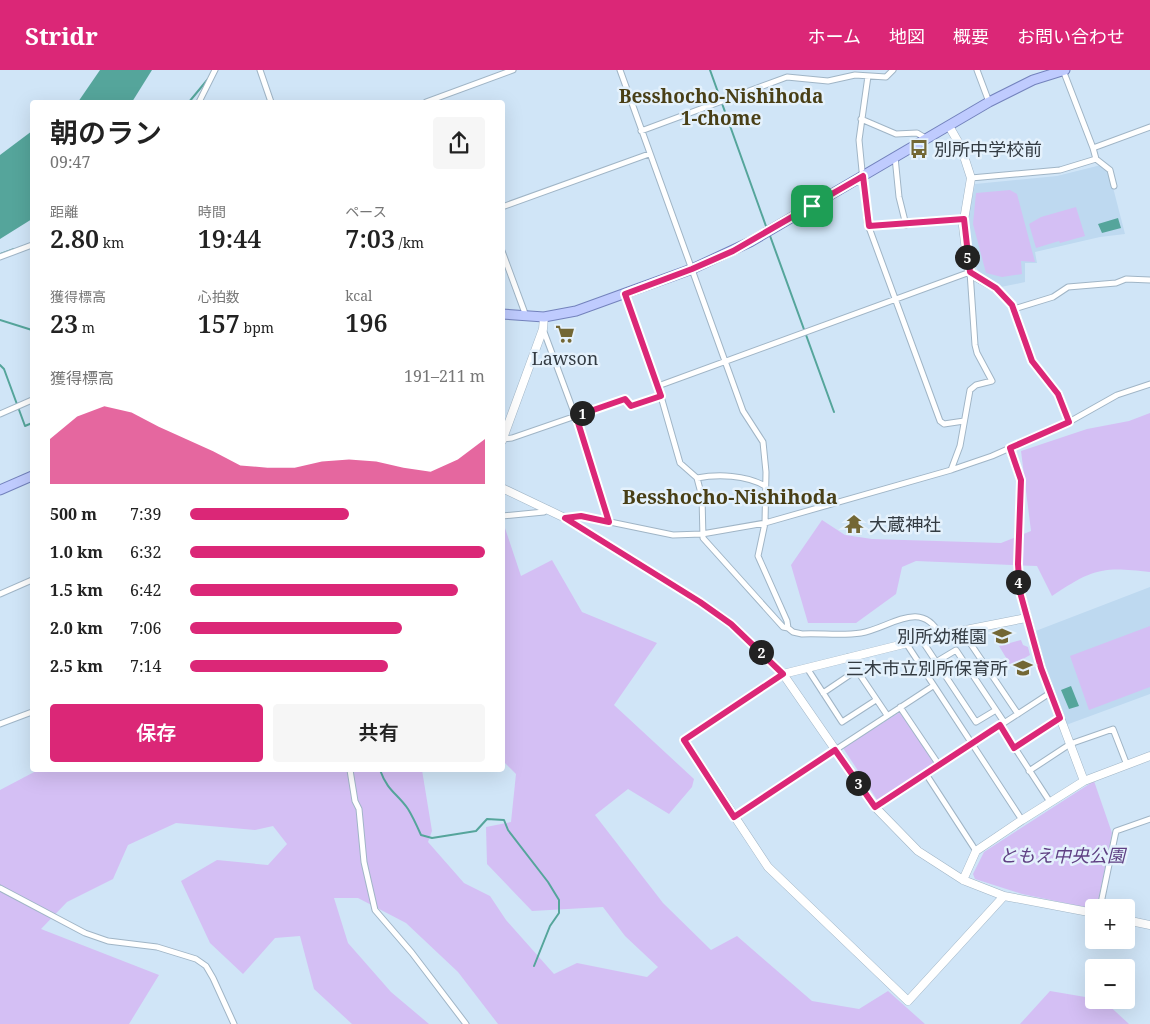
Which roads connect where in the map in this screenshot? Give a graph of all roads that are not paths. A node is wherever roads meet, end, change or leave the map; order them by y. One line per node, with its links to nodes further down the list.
1 (215, 70): 11 (street)
2 (260, 70): 12 (street)
3 (513, 70): 13 (street)
4 (620, 70): 18 (street)
5 (785, 70): 10 (street)
6 (893, 70): 9 (street)
7 (977, 70): 14 (street)
8 (1064, 70): 14 (main road); 20 (street)
9 (868, 76): 10 (street); 15 (street)
10 (787, 77): 18 (street)
11 (199, 100)
12 (270, 100)
13 (431, 100)
14 (989, 102): 16 (main road)
15 (861, 118): 19 (street); 24 (street)
16 (949, 126): 19 (main road); 25 (street)
17 (1150, 127): 20 (street)
18 (641, 131): 21 (street)
19 (927, 139): 22 (main road)
20 (1093, 148): 23 (street)
21 (649, 154): 27 (street); 34 (street)
22 (896, 157): 24 (main road); 29 (street)
23 (1096, 159): 25 (street); 26 (street)
24 (863, 176): 30 (street); 34 (main road)
25 (971, 178): 28 (street)
26 (1114, 186)
27 (505, 206)
28 (964, 219): 29 (street); 35 (street)
29 (906, 225): 30 (street)
30 (869, 226): 38 (street)
31 (30, 246): 32 (street)
32 (0, 257)
33 (505, 259): 41 (street)
34 (692, 269): 37 (main road); 44 (street)
35 (970, 272): 38 (street); 39 (street); 51 (street)
36 (1150, 280): 39 (street)
37 (625, 294): 42 (main road); 46 (street)
38 (896, 299): 44 (street); 51 (street)
39 (1014, 309): 52 (street)
40 (505, 314): 41 (main road)
41 (526, 317): 42 (main road)
42 (544, 317): 43 (street)
43 (543, 329): 50 (street); 53 (street)
44 (725, 362): 46 (street); 59 (street)
45 (1150, 384): 52 (street)
46 (658, 386): 47 (street)
47 (661, 396): 50 (street); 58 (street)
48 (30, 401): 49 (street)
49 (0, 414)
50 (576, 416): 54 (street); 65 (street)
51 (964, 421): 56 (street)
52 (1069, 422): 55 (street)
53 (505, 434)
54 (505, 440)
55 (1010, 448): 56 (street); 70 (street)
56 (951, 470): 66 (street)
57 (30, 477): 61 (main road)
58 (697, 478): 59 (street); 67 (street)
59 (765, 486): 66 (street)
60 (505, 489): 62 (street)
61 (0, 490)
62 (548, 508): 63 (street); 64 (street)
63 (505, 516)
64 (565, 518): 65 (street); 80 (street)
65 (609, 522): 67 (street)
66 (765, 523): 67 (street); 71 (street)
67 (702, 534): 71 (street)
68 (30, 581): 69 (street)
69 (0, 594)
70 (1026, 618): 72 (street); 83 (street)
71 (788, 628): 73 (street)
72 (962, 631): 73 (street); 88 (street)
73 (940, 635): 74 (street)
74 (921, 639): 75 (street); 77 (street)
75 (906, 643): 76 (street); 81 (street)
76 (848, 657): 78 (street); 79 (street)
77 (936, 662): 86 (street); 86 (street)
78 (807, 668): 80 (street); 82 (street)
79 (857, 670): 82 (street); 84 (street)
80 (783, 674): 96 (street); 106 (street)
81 (933, 686): 85 (street); 93 (street)
82 (823, 693): 84 (street)
83 (1050, 693): 88 (street); 90 (street)
84 (876, 700): 89 (street)
85 (900, 707): 89 (street); 98 (street)
86 (996, 710): 92 (street)
87 (30, 713): 91 (street)
88 (1018, 714): 92 (street)
89 (887, 715): 96 (street)
90 (1060, 718): 94 (street); 95 (street)
91 (0, 724)
92 (1002, 724): 93 (street); 95 (street)
93 (972, 744): 98 (street); 108 (street)
94 (1070, 744): 99 (street); 100 (street); 103 (street)
95 (1014, 748): 100 (street)
96 (835, 750): 105 (street); 106 (street)
97 (1150, 756): 99 (street)
98 (939, 765): 102 (street)
99 (1127, 765): 103 (street)
100 (1030, 771): 104 (street)
101 (350, 772): 118 (street)
102 (926, 774): 105 (street); 109 (street)
103 (1084, 781): 104 (street)
104 (1050, 802): 108 (street)
105 (875, 807): 110 (street)
106 (734, 817): 112 (street)
107 (1150, 819): 113 (street)
108 (1022, 820): 109 (street)
109 (976, 851): 110 (street)
110 (963, 880): 112 (street)
111 (0, 888): 117 (street)
112 (1004, 896): 114 (street)
113 (1102, 899)
114 (1085, 911)
115 (1135, 922): 116 (street)
116 (1150, 925)
117 (234, 1024)
118 (466, 1024)

